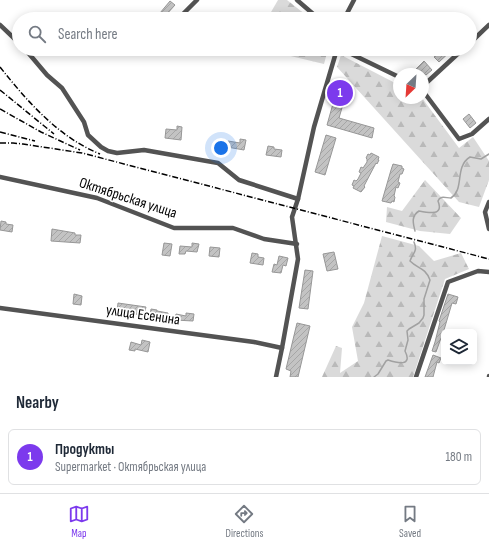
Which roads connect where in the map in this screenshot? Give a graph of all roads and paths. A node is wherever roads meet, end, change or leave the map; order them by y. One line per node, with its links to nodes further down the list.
1 (197, 0): 4 (street)
2 (297, 0): 5 (street)
3 (354, 0): 6 (street)
4 (185, 12)
5 (311, 12)
6 (348, 12)
7 (0, 25): 9 (street)
8 (489, 25): 10 (street)
9 (12, 36)
10 (477, 36)
11 (31, 56): 20 (street)
12 (334, 56): 20 (street)
13 (356, 56): 15 (street)
14 (455, 56): 16 (street)
15 (393, 74)
16 (429, 80)
17 (429, 99): 18 (street)
18 (489, 120)
19 (0, 177): 23 (street, Октябрьская улица)
20 (298, 199): 23 (street)
21 (489, 202): 22 (street)
22 (489, 228)
23 (297, 244): 26 (street)
24 (489, 272): 28 (street)
25 (0, 308): 26 (street, улица Есенина)
26 (282, 348): 27 (street)
27 (276, 377)
28 (416, 377)

